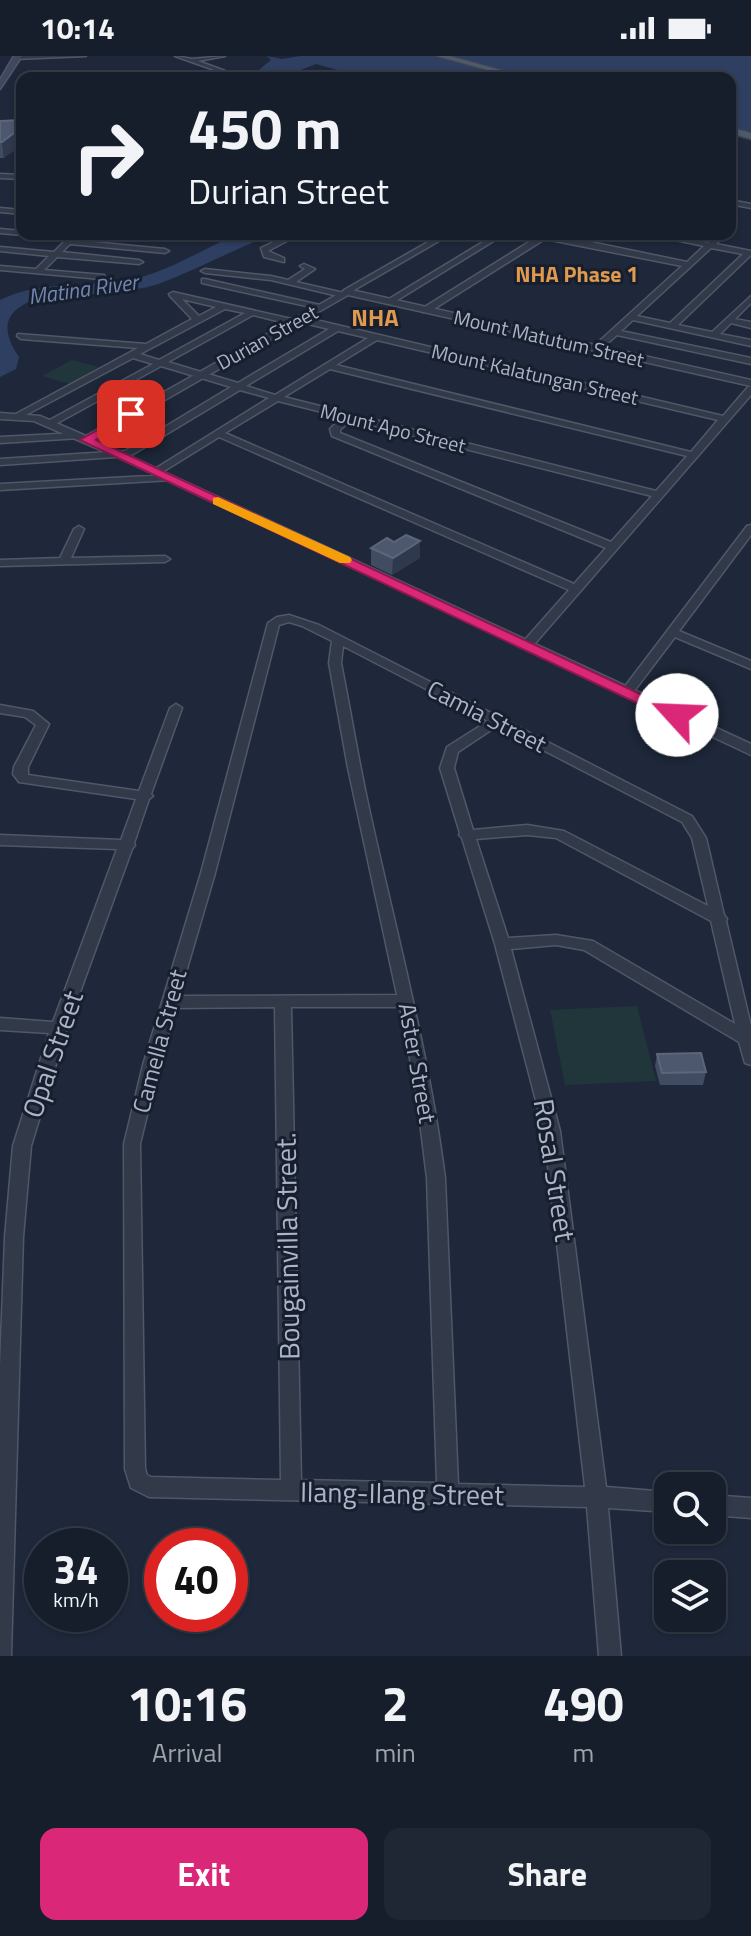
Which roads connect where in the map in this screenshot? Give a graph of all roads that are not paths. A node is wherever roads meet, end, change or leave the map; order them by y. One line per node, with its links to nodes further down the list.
1 (83, 56): 5 (street)
2 (178, 56): 6 (street)
3 (222, 56): 6 (street)
4 (440, 56): 8 (main road)
5 (15, 57): 9 (main road)
6 (192, 61): 7 (street)
7 (222, 71)
8 (503, 72)
9 (2, 82)
10 (284, 240): 23 (street)
11 (437, 240): 31 (street, Durian Street)
12 (491, 240): 33 (street)
13 (538, 240): 37 (street)
14 (570, 240): 25 (street)
15 (683, 240): 18 (street)
16 (715, 240): 18 (street)
17 (68, 242): 20 (street); 22 (street)
18 (710, 245): 21 (street); 25 (street)
19 (0, 249): 22 (street)
20 (165, 251)
21 (750, 253): 44 (street)
22 (55, 254): 24 (street); 28 (street)
23 (281, 260)
24 (139, 262)
25 (689, 265): 39 (street)
26 (304, 266): 30 (street)
27 (0, 268): 28 (street)
28 (37, 272): 29 (street)
29 (101, 277)
30 (288, 283): 31 (street, Mount Matutum Street); 35 (street, Mount Matutum Street)
31 (344, 294): 33 (street, Mount Matutum Street); 35 (street, Durian Street)
32 (751, 298): 36 (street)
33 (388, 302): 37 (street, Mount Matutum Street)
34 (225, 305): 38 (street, Mount Kalatungan Street); 40 (street); 40 (street, Mount Kalatungan Street)
35 (320, 307): 41 (street, Durian Street)
36 (746, 309): 42 (street)
37 (426, 310): 52 (street, Mount Matutum Street)
38 (253, 312): 41 (street, Mount Kalatungan Street); 55 (street)
39 (632, 317): 44 (street); 46 (street)
40 (197, 319): 51 (street)
41 (296, 320): 45 (street, Mount Kalatungan Street); 57 (street, Durian Street)
42 (730, 320): 43 (street); 47 (street)
43 (751, 325)
44 (672, 326): 47 (street)
45 (336, 328): 49 (street, Mount Kalatungan Street); 59 (street)
46 (616, 332): 52 (street); 54 (street)
47 (714, 335): 50 (street)
48 (21, 336): 51 (street)
49 (376, 337): 56 (street); 65 (street, Mount Kalatungan Street)
50 (751, 343)
51 (146, 346): 53 (street)
52 (597, 348): 58 (street, Mount Matutum Street)
53 (130, 354): 55 (street, Mount Apo Street); 62 (street)
54 (751, 361)
55 (160, 363): 57 (street, Mount Apo Street); 66 (street)
56 (329, 366): 61 (street); 71 (street)
57 (199, 375): 59 (street, Mount Apo Street); 68 (street, Durian Street)
58 (751, 383)
59 (237, 387): 61 (street, Mount Apo Street); 70 (street)
60 (751, 389): 65 (street)
61 (277, 398): 64 (street, Mount Apo Street); 67 (street)
62 (19, 415): 63 (street); 66 (street)
63 (0, 416)
64 (349, 416): 76 (street, Mount Apo Street); 79 (street)
65 (725, 419): 71 (street)
66 (49, 424): 68 (street)
67 (219, 434): 73 (street); 83 (street)
68 (81, 438): 69 (street); 70 (street)
69 (0, 440)
70 (121, 455): 72 (street); 73 (street)
71 (693, 455): 76 (street)
72 (0, 462)
73 (155, 472): 74 (street)
74 (169, 478): 75 (street); 87 (street)
75 (0, 487)
76 (659, 495): 79 (street)
77 (751, 528): 85 (street)
78 (79, 529): 81 (street)
79 (613, 547): 83 (street)
80 (165, 559): 81 (street)
81 (64, 562): 82 (street)
82 (0, 563)
83 (576, 589): 87 (street)
84 (285, 618): 86 (street, Camia Street); 102 (street, Camella Street)
85 (673, 632): 88 (street); 89 (street)
86 (338, 639): 92 (street, Camia Street); 101 (street, Aster Street)
87 (527, 645): 89 (street)
88 (751, 665)
89 (627, 692): 93 (street)
90 (176, 708): 94 (street, Opal Street)
91 (0, 709): 94 (street)
92 (497, 721): 95 (street, Rosal Street); 98 (street, Camia Street)
93 (751, 750)
94 (146, 796): 97 (street, Opal Street)
95 (466, 835): 98 (street); 99 (street, Rosal Street)
96 (0, 840): 97 (street)
97 (128, 845): 104 (street, Opal Street)
98 (720, 919): 105 (street)
99 (502, 944): 105 (street); 111 (street, Rosal Street)
100 (283, 1001): 101 (street); 102 (street); 109 (street, Bougainvilla Street.)
101 (408, 1001): 110 (street, Aster Street)
102 (169, 1002): 108 (street, Camella Street)
103 (0, 1024): 104 (street)
104 (59, 1028): 107 (street, Opal Street)
105 (747, 1039): 106 (street)
106 (751, 1059)
107 (5, 1361): 115 (street, Opal Street)
108 (138, 1481): 109 (street, Ilang-Ilang Street)
109 (291, 1490): 110 (street, Ilang-Ilang Street)
110 (448, 1494): 111 (street, Ilang-Ilang Street)
111 (597, 1497): 112 (street, Ilang-Ilang Street); 116 (street, Rosal Street)
112 (654, 1501)
113 (726, 1506): 114 (street)
114 (751, 1508)
115 (0, 1656)
116 (610, 1656)

